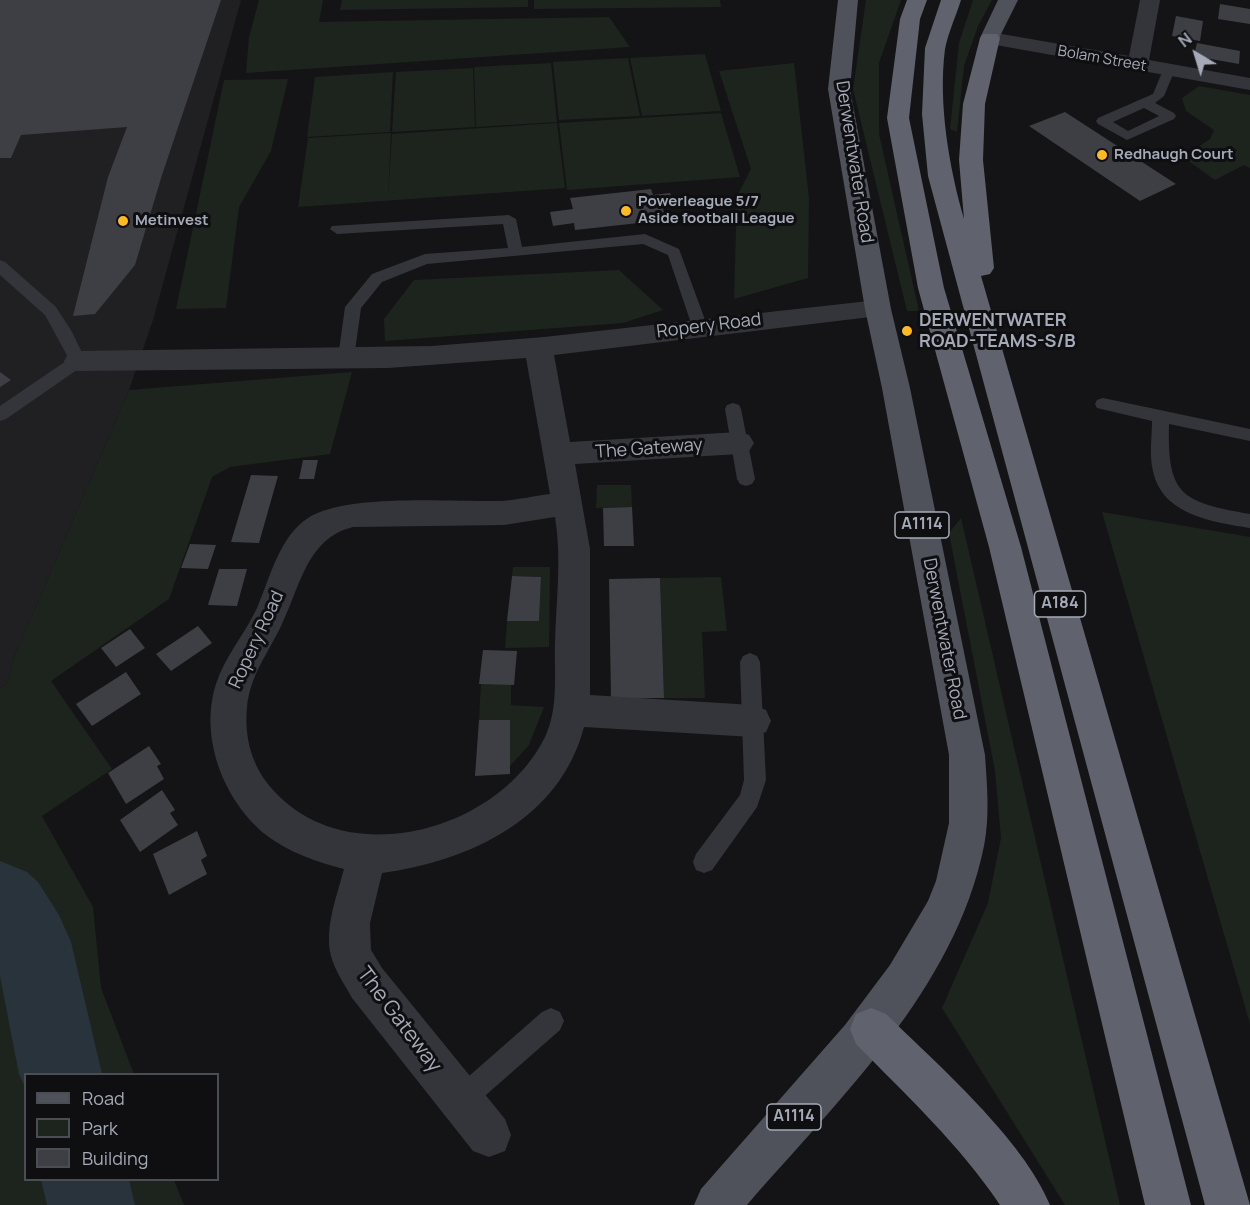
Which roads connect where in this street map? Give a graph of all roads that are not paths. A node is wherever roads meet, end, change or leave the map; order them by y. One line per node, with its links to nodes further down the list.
1 (848, 0): 14 (main road, Derwentwater Road / A1114)
2 (917, 0): 41 (highway, A184)
3 (951, 0): 17 (highway, A184)
4 (1008, 0): 6 (main road)
5 (1150, 0): 7 (street)
6 (990, 38): 7 (street, Bolam Street); 17 (highway)
7 (1138, 64): 8 (street, Bolam Street)
8 (1169, 70): 9 (street, Bolam Street); 10 (lane)
9 (1250, 84)
10 (1145, 103)
11 (337, 229): 12 (lane)
12 (516, 252): 15 (lane); 18 (lane)
13 (0, 265): 19 (lane)
14 (878, 309): 15 (street, Ropery Road); 36 (main road, Derwentwater Road / A1114)
15 (700, 328): 16 (street, Ropery Road)
16 (540, 345): 18 (street, Ropery Road); 26 (street, Ropery Road)
17 (988, 350): 42 (highway, A184)
18 (346, 358): 19 (street, Ropery Road)
19 (78, 361): 22 (lane)
20 (1103, 404): 23 (lane)
21 (734, 409): 25 (lane)
22 (0, 416)
23 (1161, 418): 24 (lane); 29 (lane)
24 (1250, 435)
25 (739, 443): 26 (street, The Gateway); 27 (lane)
26 (558, 454): 28 (street, Ropery Road)
27 (746, 479)
28 (567, 503): 31 (street, Ropery Road); 33 (street, Ropery Road)
29 (1250, 521)
30 (750, 663): 32 (lane)
31 (571, 710): 32 (street); 33 (street, Ropery Road)
32 (753, 721): 34 (lane)
33 (367, 855): 37 (street, The Gateway)
34 (704, 862)
35 (551, 1021): 37 (lane)
36 (871, 1029): 39 (main road, Derwentwater Road / A1114); 40 (highway)
37 (461, 1100): 38 (street, The Gateway)
38 (489, 1135)
39 (717, 1205)
40 (1027, 1205)
41 (1168, 1205)
42 (1228, 1205)

